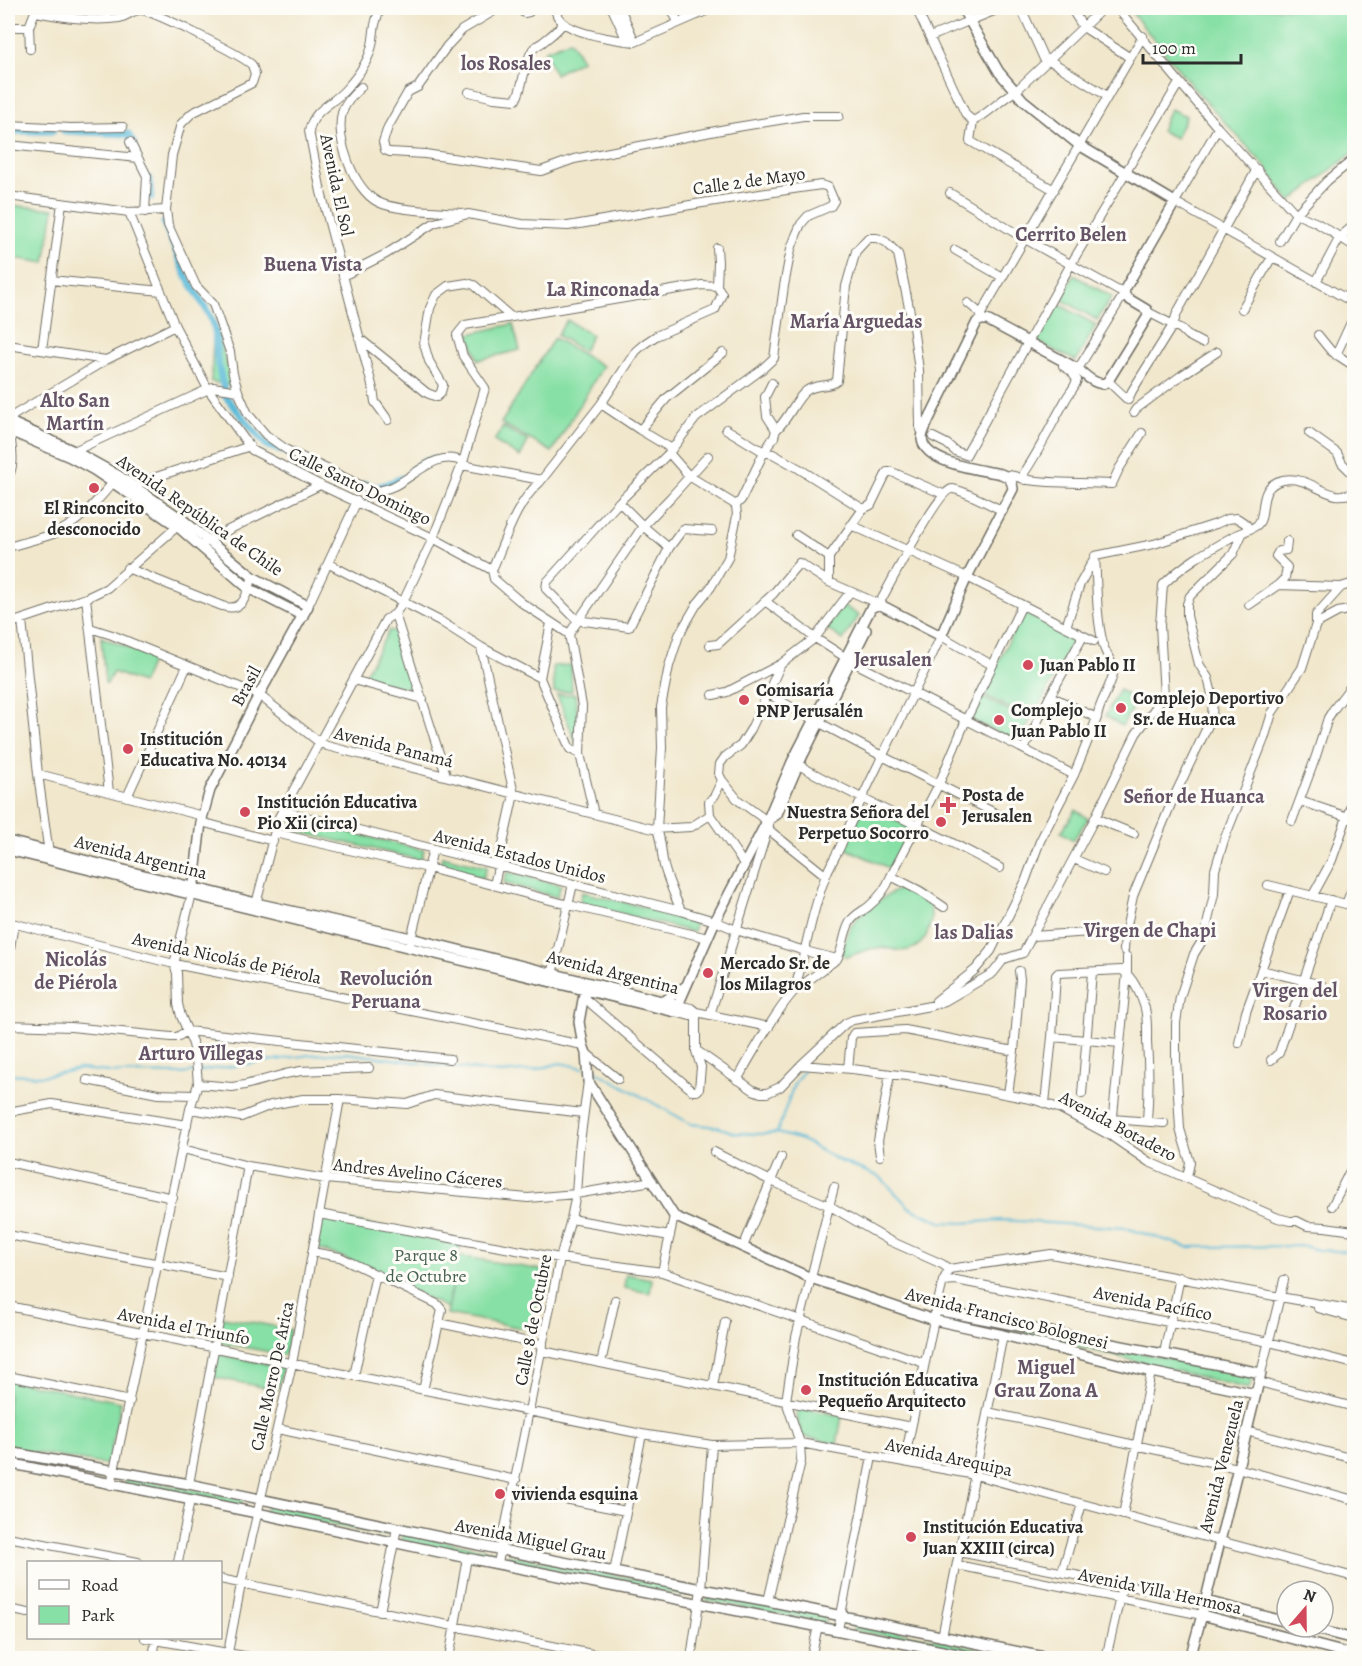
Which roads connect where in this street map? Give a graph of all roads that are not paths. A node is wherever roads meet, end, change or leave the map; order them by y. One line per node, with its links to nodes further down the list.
1 (381, 8): 69 (street, Avenida El Sol)
2 (499, 8): 36 (street)
3 (519, 8): 4 (street)
4 (532, 8)
5 (555, 8): 21 (street)
6 (612, 8): 27 (street)
7 (620, 8): 27 (street)
8 (671, 8): 19 (street)
9 (713, 8): 19 (street)
10 (916, 8): 26 (street)
11 (962, 8): 20 (street)
12 (1001, 8): 20 (street)
13 (1021, 8): 30 (street)
14 (1071, 8): 24 (street)
15 (1103, 8): 24 (street)
16 (1117, 8): 25 (street)
17 (140, 9): 18 (street); 54 (street)
18 (36, 10): 23 (street)
19 (678, 22): 27 (street)
20 (966, 22): 26 (street); 33 (street)
21 (563, 23): 27 (street); 34 (street)
22 (8, 27): 23 (street)
23 (29, 27): 28 (street)
24 (1083, 27): 29 (street); 30 (street)
25 (1143, 36): 29 (street); 31 (street)
26 (930, 37): 37 (street)
27 (631, 42)
28 (30, 49)
29 (1129, 57): 35 (street)
30 (1049, 60): 33 (street); 35 (street)
31 (1179, 83): 40 (street); 48 (street)
32 (361, 87): 57 (street)
33 (1016, 91): 37 (street); 43 (street)
34 (470, 92)
35 (1107, 96): 43 (street)
36 (839, 116)
37 (974, 121): 49 (street)
38 (8, 125): 39 (street)
39 (123, 127)
40 (1218, 128): 46 (street); 52 (street)
41 (130, 142): 44 (street)
42 (8, 145): 44 (street)
43 (1079, 145): 48 (street); 49 (street)
44 (138, 158): 56 (street)
45 (1351, 161): 47 (street); 58 (street)
46 (1257, 169): 58 (street); 60 (street)
47 (1354, 172)
48 (1126, 173): 52 (street); 68 (street)
49 (1054, 189): 62 (street)
50 (950, 193): 62 (street)
51 (8, 196): 53 (street)
52 (1175, 202): 60 (street); 75 (street)
53 (62, 203): 55 (street); 71 (street)
54 (166, 210): 56 (street); 101 (street)
55 (129, 212): 56 (street); 74 (street, Calle Santo Domingo)
56 (145, 212)
57 (468, 214): 69 (street, Calle 2 de Mayo); 114 (street, Calle 2 de Mayo)
58 (1296, 214): 61 (street); 63 (street)
59 (1354, 225): 61 (street)
60 (1224, 229): 67 (street); 83 (street)
61 (1340, 237): 64 (street); 72 (street)
62 (1025, 239): 68 (street); 70 (street)
63 (1280, 241)
64 (1354, 246)
65 (717, 248): 73 (street)
66 (955, 250): 70 (street)
67 (1272, 257): 72 (street); 78 (street)
68 (1071, 264): 75 (street); 87 (street)
69 (343, 276): 86 (street, Avenida El Sol)
70 (1002, 278): 82 (street)
71 (51, 280): 74 (street); 90 (street)
72 (1316, 282): 77 (street)
73 (717, 286): 80 (street); 102 (street)
74 (161, 291): 84 (street, Calle Santo Domingo)
75 (1124, 294): 79 (street); 97 (street)
76 (968, 303): 82 (street)
77 (1354, 303)
78 (1242, 309)
79 (1149, 312): 83 (street); 98 (street)
80 (511, 316): 86 (street); 118 (street)
81 (1354, 316): 93 (street)
82 (981, 317): 87 (street); 109 (street)
83 (1173, 325): 88 (street); 98 (street)
84 (175, 326): 94 (street); 100 (street, Calle Santo Domingo)
85 (1318, 335): 93 (street)
86 (358, 337): 104 (street, Avenida El Sol)
87 (1028, 342): 95 (street); 112 (street)
88 (1202, 344)
89 (8, 345): 90 (street)
90 (42, 350): 94 (street)
91 (1217, 352): 103 (street)
92 (723, 353): 107 (street)
93 (1336, 355): 96 (street)
94 (106, 360): 105 (street)
95 (1064, 362): 97 (street); 125 (street)
96 (1354, 366)
97 (1078, 369): 98 (street)
98 (1108, 381)
99 (772, 383): 108 (street)
100 (208, 389): 101 (street); 113 (street, Calle Santo Domingo); 116 (street)
101 (238, 392): 118 (street)
102 (601, 405): 107 (street); 124 (street)
103 (1134, 412)
104 (388, 420)
105 (9, 426): 116 (street, Avenida República de Chile); 121 (street)
106 (726, 429): 115 (street)
107 (640, 430): 114 (street)
108 (776, 430): 109 (street); 115 (street)
109 (923, 432): 122 (street)
110 (1142, 433): 125 (street)
111 (1309, 433): 119 (street)
112 (933, 437)
113 (250, 446): 126 (street, Calle Santo Domingo); 127 (street)
114 (670, 451): 120 (street); 131 (street, Calle 2 de Mayo)
115 (764, 452): 132 (street); 133 (street)
116 (72, 454): 123 (street, Avenida República de Chile)
117 (708, 456): 120 (street)
118 (462, 464): 124 (street); 141 (street)
119 (1354, 475)
120 (690, 476): 132 (street); 137 (street)
121 (8, 477)
122 (1007, 477): 125 (street); 134 (street)
123 (116, 479): 127 (street, Avenida República de Chile); 144 (street)
124 (541, 480): 151 (street)
125 (1025, 480)
126 (320, 484): 130 (street, Calle Santo Domingo); 143 (street)
127 (133, 491): 135 (street, Avenida República de Chile)
128 (943, 494): 133 (street); 134 (street); 146 (street)
129 (1353, 494): 138 (street)
130 (357, 501): 141 (street, Calle Santo Domingo); 149 (street, Brasil)
131 (619, 502): 137 (street); 170 (street, Calle 2 de Mayo)
132 (736, 505): 225 (street)
133 (862, 509): 136 (street)
134 (1003, 511): 153 (street)
135 (180, 523): 143 (street, Avenida República de Chile); 150 (street)
136 (851, 525): 146 (street); 148 (street)
137 (643, 526): 145 (street); 170 (street)
138 (1246, 528): 147 (street); 219 (street); 270 (street)
139 (712, 531): 145 (street)
140 (796, 535): 148 (street)
141 (433, 538): 151 (street, Calle Santo Domingo); 162 (street)
142 (1287, 541): 156 (street)
143 (205, 543): 152 (street, Avenida República de Chile); 158 (street, Avenida República de Chile)
144 (8, 547)
145 (669, 548): 170 (street)
146 (908, 551): 153 (street); 163 (street)
147 (1095, 555): 174 (street); 196 (street)
148 (829, 558): 154 (street)
149 (329, 564): 162 (street); 167 (street, Brasil)
150 (128, 568): 158 (street); 160 (street)
151 (492, 570): 171 (street, Calle Santo Domingo)
152 (253, 577): 158 (street); 167 (street, Avenida República de Chile)
153 (967, 577): 164 (street); 178 (street)
154 (829, 582): 159 (street); 161 (street)
155 (1354, 584): 157 (street)
156 (1278, 585): 157 (street); 165 (street)
157 (1341, 587): 173 (street)
158 (248, 588): 167 (street, Avenida República de Chile)
159 (850, 592): 163 (street); 179 (street)
160 (86, 598): 169 (street); 175 (street)
161 (765, 601): 179 (street); 181 (street)
162 (403, 602): 168 (street); 182 (street)
163 (879, 604): 178 (street); 183 (street)
164 (1022, 605): 174 (street); 185 (street)
165 (1249, 605)
166 (1354, 609): 173 (street)
167 (305, 611): 192 (street, Brasil)
168 (395, 614): 188 (street); 195 (street)
169 (22, 620): 172 (street); 204 (street)
170 (577, 621): 176 (street)
171 (551, 623): 176 (street, Calle Santo Domingo); 187 (street)
172 (8, 624)
173 (1316, 624): 323 (street)
174 (1066, 627): 177 (street)
175 (90, 628): 186 (street, Avenida Panamá); 209 (street)
176 (569, 634): 201 (street)
177 (1081, 635): 180 (street); 194 (street)
178 (941, 636): 185 (street); 191 (street)
179 (815, 638): 183 (street); 184 (street)
180 (1094, 641)
181 (710, 645)
182 (481, 647): 187 (street); 210 (street)
183 (848, 659): 191 (street); 198 (street)
184 (781, 664): 190 (street); 193 (street)
185 (992, 665): 197 (street)
186 (187, 666): 192 (street, Avenida Panamá); 211 (street)
187 (540, 678): 201 (street)
188 (353, 680): 195 (street); 199 (street)
189 (1354, 682): 214 (street)
190 (767, 693): 198 (street); 207 (street)
191 (915, 693): 197 (street); 202 (street)
192 (259, 695): 199 (street, Avenida Panamá); 221 (street, Brasil)
193 (713, 695)
194 (1050, 696): 196 (street); 200 (street)
195 (423, 699): 205 (street)
196 (1097, 718): 206 (street)
197 (966, 720): 200 (street); 208 (street)
198 (817, 721): 202 (street); 203 (street)
199 (319, 742): 205 (street, Avenida Panamá); 215 (street)
200 (1024, 749): 206 (street)
201 (580, 754): 216 (street)
202 (882, 756): 208 (street); 213 (street)
203 (795, 763): 213 (street); 223 (street)
204 (38, 774): 209 (street, Avenida Estados Unidos); 232 (street)
205 (446, 775): 210 (street, Avenida Panamá)
206 (1074, 775): 278 (street)
207 (722, 780): 217 (street); 223 (street)
208 (939, 784): 218 (street); 224 (street)
209 (109, 792): 211 (street, Avenida Estados Unidos)
210 (514, 794): 216 (street, Avenida Panamá); 235 (street)
211 (127, 797): 221 (street, Avenida Estados Unidos)
212 (1354, 798): 220 (street)
213 (860, 799): 224 (street); 239 (street)
214 (1300, 801): 220 (street); 222 (street)
215 (283, 811): 227 (street); 229 (street, Avenida Estados Unidos)
216 (594, 814): 225 (street, Avenida Panamá)
217 (710, 815): 225 (street, Avenida Panamá); 234 (street)
218 (1001, 816)
219 (1095, 818): 226 (street); 233 (street)
220 (1351, 818): 248 (street)
221 (202, 819): 227 (street, Avenida Estados Unidos); 245 (street, Brasil)
222 (1292, 821)
223 (768, 826): 234 (street); 239 (street); 258 (street)
224 (918, 826): 237 (street); 240 (street)
225 (657, 829): 247 (street)
226 (1134, 834)
227 (274, 837): 236 (street, Avenida Estados Unidos); 252 (street)
228 (8, 841): 231 (street, Avenida Argentina)
229 (434, 849): 235 (street, Avenida Estados Unidos); 236 (street)
230 (8, 850): 231 (street, Avenida Argentina)
231 (25, 850): 232 (street, Avenida Argentina)
232 (50, 856): 245 (street, Avenida Argentina)
233 (1074, 859): 238 (street); 260 (street)
234 (744, 864): 256 (street)
235 (498, 866): 241 (street, Avenida Estados Unidos); 243 (street)
236 (428, 868): 243 (street, Avenida Estados Unidos); 262 (street)
237 (1000, 868)
238 (1104, 872)
239 (825, 875): 263 (street)
240 (891, 876): 253 (street); 264 (street)
241 (573, 884): 250 (street); 254 (street, Avenida Estados Unidos)
242 (1354, 884): 251 (street)
243 (494, 885): 250 (street, Avenida Estados Unidos)
244 (1268, 885): 246 (street)
245 (193, 890): 252 (street, Avenida Argentina); 266 (street)
246 (1290, 890): 248 (street); 267 (street)
247 (675, 894): 254 (street); 255 (street)
248 (1313, 895): 249 (street)
249 (1331, 900): 251 (street); 272 (street)
250 (569, 905): 261 (street, Avenida Estados Unidos); 271 (street)
251 (1350, 905)
252 (255, 906): 262 (street, Avenida Argentina)
253 (944, 907)
254 (666, 909): 255 (street, Avenida Estados Unidos)
255 (681, 911): 256 (street, Avenida Estados Unidos)
256 (715, 921): 258 (street, Avenida Estados Unidos); 261 (street)
257 (11, 923): 265 (street); 266 (street, Avenida Nicolás de Piérola)
258 (736, 930): 263 (street, Avenida Estados Unidos); 281 (street)
259 (1091, 932): 260 (street)
260 (1033, 936): 278 (street)
261 (708, 938): 273 (street)
262 (410, 943): 271 (street, Avenida Argentina)
263 (805, 951): 264 (street, Avenida Estados Unidos); 275 (street)
264 (837, 959): 275 (street)
265 (8, 960)
266 (174, 964): 284 (street); 291 (street, Avenida Nicolás de Piérola)
267 (1262, 970): 272 (street); 288 (street)
268 (1019, 971): 290 (street)
269 (1092, 972): 270 (street); 285 (street); 286 (street)
270 (1127, 973): 287 (street); 312 (street)
271 (552, 979): 276 (street, Avenida Argentina)
272 (1303, 981): 274 (street); 293 (street)
273 (686, 986): 277 (street); 279 (street)
274 (1323, 986)
275 (795, 988): 283 (street)
276 (585, 990): 277 (street, Avenida Argentina); 289 (street); 291 (street)
277 (662, 1006): 279 (street, Avenida Argentina)
278 (930, 1006): 294 (street)
279 (676, 1009): 280 (street, Avenida Argentina)
280 (696, 1012): 281 (street, Avenida Argentina); 289 (street)
281 (710, 1014): 283 (street, Avenida Argentina)
282 (8, 1025): 284 (street)
283 (769, 1027): 301 (street)
284 (187, 1031): 292 (street); 302 (street)
285 (1052, 1037): 286 (street); 307 (street)
286 (1086, 1040): 287 (street); 304 (street)
287 (1120, 1043): 311 (street)
288 (1239, 1043)
289 (696, 1050): 301 (street)
290 (1014, 1051): 296 (street); 303 (street)
291 (585, 1053): 298 (street); 300 (street)
292 (450, 1059)
293 (1271, 1060)
294 (802, 1065): 296 (street, Avenida Botadero); 301 (street)
295 (369, 1068): 302 (street)
296 (848, 1069): 297 (street, Avenida Botadero)
297 (890, 1074): 303 (street, Avenida Botadero); 318 (street)
298 (618, 1078)
299 (87, 1080): 305 (street)
300 (588, 1080): 310 (street, Calle 8 de Octubre); 325 (street)
301 (737, 1080)
302 (198, 1082): 305 (street)
303 (1008, 1094): 307 (street, Avenida Botadero)
304 (1082, 1094)
305 (194, 1095): 308 (street)
306 (339, 1099): 308 (street); 310 (street); 324 (street, Calle Morro De Arica)
307 (1045, 1104): 315 (street, Avenida Botadero)
308 (190, 1109): 314 (street)
309 (8, 1112): 314 (street)
310 (583, 1113): 328 (street, Calle 8 de Octubre)
311 (1112, 1119): 312 (street); 315 (street)
312 (1147, 1121): 313 (street)
313 (1164, 1123)
314 (187, 1125): 316 (street)
315 (1111, 1136): 323 (street, Avenida Botadero)
316 (183, 1149): 322 (street, Andres Avelino Cáceres); 329 (street)
317 (714, 1152): 326 (street)
318 (880, 1156)
319 (781, 1157): 326 (street)
320 (8, 1162): 329 (street)
321 (1354, 1163): 331 (street)
322 (248, 1166): 324 (street, Andres Avelino Cáceres); 345 (street)
323 (1187, 1178): 335 (street, Avenida Botadero)
324 (326, 1179): 328 (street, Andres Avelino Cáceres); 332 (street, Calle Morro De Arica)
325 (651, 1181): 328 (street, Andres Avelino Cáceres); 333 (street)
326 (771, 1181): 330 (street); 338 (street)
327 (834, 1187): 330 (street)
328 (576, 1194): 334 (street, Calle 8 de Octubre)
329 (173, 1198): 341 (street)
330 (830, 1206): 342 (street); 347 (street)
331 (1332, 1206)
332 (319, 1214): 339 (street, Calle Morro De Arica); 340 (street)
333 (674, 1216): 337 (street); 338 (street, Avenida Francisco Bolognesi)
334 (571, 1219): 337 (street); 340 (street, Calle 8 de Octubre)
335 (1354, 1232)
336 (8, 1235): 341 (street)
337 (670, 1236): 343 (street)
338 (743, 1247): 347 (street, Avenida Francisco Bolognesi)
339 (312, 1252): 344 (street); 369 (street, Calle Morro De Arica)
340 (560, 1258): 343 (street); 365 (street, Calle 8 de Octubre)
341 (158, 1264): 345 (street); 361 (street)
342 (949, 1269): 346 (street); 349 (street)
343 (662, 1272): 356 (street)
344 (376, 1274): 360 (street); 373 (street)
345 (228, 1277): 364 (street)
346 (1180, 1277): 350 (street); 359 (street)
347 (811, 1278): 356 (street); 357 (street, Avenida Francisco Bolognesi)
348 (1284, 1280): 350 (street, Avenida Venezuela)
349 (943, 1281): 353 (street); 359 (street, Avenida Pacífico)
350 (1283, 1298): 354 (street); 355 (street); 363 (street, Avenida Venezuela)
351 (615, 1300): 367 (street)
352 (8, 1306): 361 (street, Avenida el Triunfo)
353 (936, 1310): 357 (street); 366 (street, Avenida Francisco Bolognesi)
354 (1354, 1310)
355 (1354, 1318)
356 (801, 1320): 368 (street); 379 (street)
357 (934, 1320): 362 (street, Avenida Francisco Bolognesi); 368 (street)
358 (725, 1322): 375 (street)
359 (1170, 1322): 363 (street, Avenida Pacífico); 366 (street)
360 (439, 1323): 365 (street); 376 (street)
361 (142, 1334): 364 (street, Avenida el Triunfo); 378 (street)
362 (1003, 1335): 371 (street, Avenida Francisco Bolognesi); 382 (street)
363 (1269, 1342): 370 (street, Avenida Pacífico); 374 (street, Avenida Venezuela)
364 (214, 1348): 369 (street, Avenida el Triunfo); 400 (street)
365 (542, 1348): 367 (street); 381 (street, Calle 8 de Octubre)
366 (1164, 1353): 374 (street, Avenida Francisco Bolognesi)
367 (601, 1363): 375 (street)
368 (924, 1363): 383 (street)
369 (292, 1364): 373 (street, Avenida el Triunfo); 384 (street, Calle Morro De Arica)
370 (1354, 1364)
371 (1151, 1372): 377 (street, Avenida Francisco Bolognesi); 389 (street)
372 (8, 1376): 378 (street)
373 (354, 1376): 376 (street, Avenida el Triunfo)
374 (1260, 1377): 377 (street, Avenida Venezuela); 380 (street)
375 (713, 1386): 379 (street)
376 (423, 1390): 381 (street, Avenida el Triunfo)
377 (1256, 1394): 385 (street, Avenida Venezuela)
378 (130, 1401): 396 (street)
379 (786, 1401): 383 (street); 387 (street)
380 (1354, 1407)
381 (530, 1411): 386 (street, Avenida Arequipa); 398 (street, Calle 8 de Octubre)
382 (988, 1412): 389 (street); 397 (street)
383 (911, 1427): 393 (street)
384 (278, 1429): 398 (street); 403 (street, Calle Morro De Arica)
385 (1246, 1431): 392 (street); 395 (street, Avenida Venezuela)
386 (642, 1434): 388 (street, Avenida Arequipa); 407 (street)
387 (800, 1443): 388 (street, Avenida Arequipa); 391 (street, Avenida Arequipa); 429 (street)
388 (712, 1445): 427 (street)
389 (1137, 1446): 395 (street); 409 (street)
390 (8, 1452): 396 (street, Avenida Miguel Grau)
391 (872, 1457): 393 (street, Avenida Arequipa); 436 (street)
392 (1354, 1459)
393 (904, 1462): 397 (street, Avenida Arequipa)
394 (9, 1464): 399 (street); 401 (street, Avenida Miguel Grau)
395 (1237, 1468): 405 (street); 412 (street, Avenida Venezuela)
396 (114, 1471): 400 (street, Avenida Miguel Grau); 401 (street)
397 (975, 1475): 406 (street, Avenida Arequipa); 415 (street)
398 (516, 1480): 402 (street, Calle 8 de Octubre)
399 (8, 1481)
400 (189, 1484): 403 (street, Avenida Miguel Grau)
401 (111, 1485): 404 (street, Avenida Miguel Grau)
402 (514, 1489): 407 (street); 414 (street, Calle 8 de Octubre)
403 (260, 1499): 408 (street, Calle Morro De Arica); 410 (street, Avenida Miguel Grau)
404 (190, 1500): 408 (street, Avenida Miguel Grau); 418 (street)
405 (1354, 1500)
406 (1082, 1504): 409 (street, Avenida Arequipa); 422 (street)
407 (626, 1511): 421 (street)
408 (257, 1513): 413 (street, Avenida Miguel Grau); 425 (street, Calle Morro De Arica)
409 (1123, 1515): 412 (street, Avenida Arequipa)
410 (397, 1528): 413 (street); 414 (street, Avenida Miguel Grau)
411 (8, 1537): 417 (street)
412 (1220, 1541): 423 (street, Avenida Arequipa); 430 (street, Avenida Venezuela)
413 (394, 1542): 416 (street, Avenida Miguel Grau); 433 (street)
414 (502, 1550): 419 (street, Calle 8 de Octubre); 421 (street, Avenida Miguel Grau)
415 (959, 1552): 420 (street); 422 (street, Avenida Villa Hermosa)
416 (467, 1558): 419 (street, Avenida Miguel Grau); 439 (street)
417 (128, 1561)
418 (178, 1561)
419 (498, 1563): 431 (street, Avenida Miguel Grau)
420 (957, 1565): 428 (street, Avenida Villa Hermosa); 442 (street)
421 (614, 1572): 427 (street, Avenida Miguel Grau)
422 (1062, 1572): 426 (street, Avenida Villa Hermosa)
423 (1354, 1576)
424 (222, 1579): 425 (street)
425 (241, 1584): 433 (street); 446 (street, Calle Morro De Arica)
426 (1123, 1584): 428 (street); 430 (street, Avenida Villa Hermosa)
427 (701, 1589): 429 (street, Avenida Miguel Grau); 431 (street)
428 (1120, 1598): 435 (street, Avenida Villa Hermosa); 456 (street)
429 (768, 1601): 436 (street, Avenida Miguel Grau)
430 (1206, 1601): 435 (street, Avenida Venezuela); 437 (street, Avenida Villa Hermosa)
431 (699, 1603): 438 (street, Avenida Miguel Grau); 452 (street)
432 (8, 1609): 434 (street)
433 (380, 1612): 439 (street)
434 (27, 1613)
435 (1202, 1615): 445 (street, Avenida Villa Hermosa); 457 (street, Avenida Venezuela)
436 (842, 1616): 440 (street); 442 (street, Avenida Miguel Grau)
437 (1275, 1619)
438 (818, 1626): 440 (street, Avenida Miguel Grau); 453 (street)
439 (455, 1627): 450 (street); 451 (street)
440 (838, 1630): 454 (street, Avenida Miguel Grau)
441 (1335, 1634): 444 (street)
442 (942, 1637): 447 (street, Avenida Miguel Grau)
443 (156, 1639): 446 (street); 448 (street)
444 (1354, 1639)
445 (1354, 1655)
446 (227, 1656): 449 (street)
447 (1036, 1657): 455 (street, Avenida Miguel Grau)
448 (153, 1659)
449 (255, 1659)
450 (449, 1659)
451 (612, 1659)
452 (691, 1659)
453 (811, 1659)
454 (978, 1659)
455 (1048, 1659)
456 (1106, 1659)
457 (1190, 1659)

